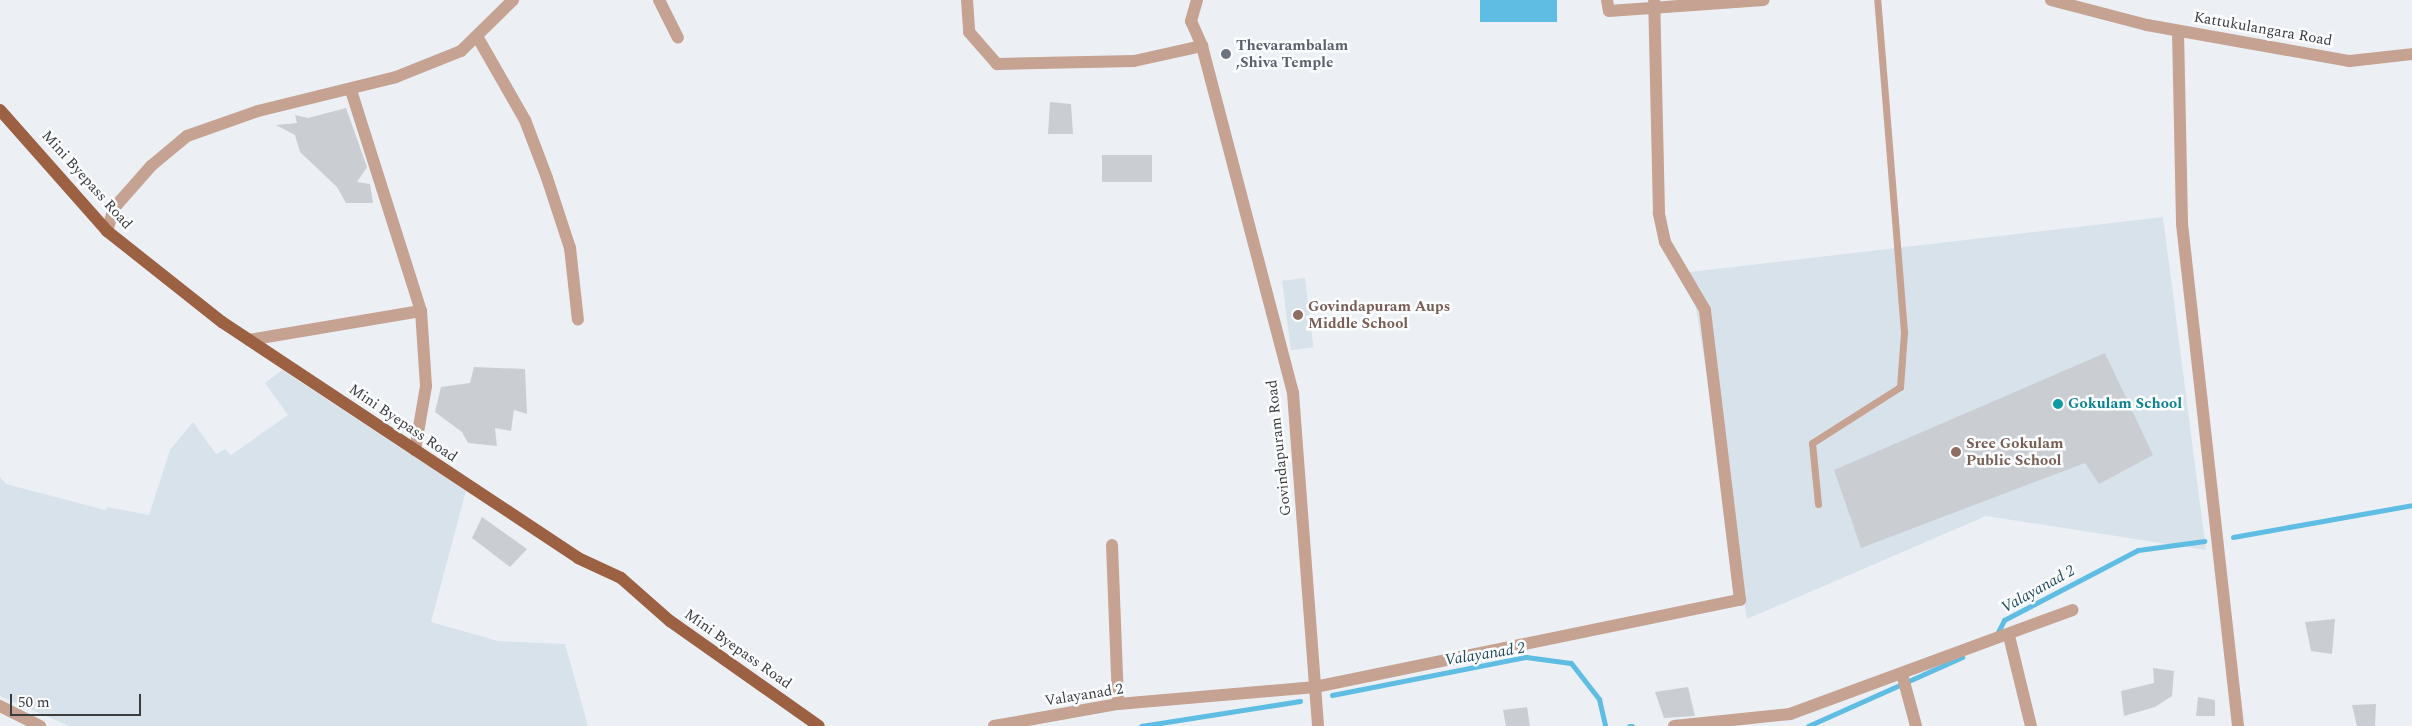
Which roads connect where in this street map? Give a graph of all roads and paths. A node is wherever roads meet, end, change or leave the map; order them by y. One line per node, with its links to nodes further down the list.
1 (513, 0): 11 (street)
2 (660, 0): 12 (street)
3 (966, 0): 13 (street)
4 (1197, 0): 13 (street, Govindapuram Road)
5 (1607, 0): 9 (street)
6 (1764, 0): 9 (street)
7 (1877, 0): 22 (lane)
8 (2051, 0): 10 (street, Kattukulangara Road)
9 (1654, 3): 27 (street, Valayanad 2)
10 (2178, 30): 14 (street, Kattukulangara Road); 37 (street)
11 (478, 38): 15 (street); 19 (street)
12 (678, 38)
13 (1202, 46): 27 (street, Govindapuram Road)
14 (2412, 54)
15 (351, 90): 17 (street); 18 (street)
16 (0, 110): 17 (main road, Mini Byepass Road)
17 (107, 230): 20 (main road, Mini Byepass Road)
18 (421, 311): 20 (street); 21 (street)
19 (578, 320)
20 (249, 340): 21 (main road, Mini Byepass Road)
21 (415, 450): 31 (main road, Mini Byepass Road)
22 (1818, 504)
23 (1112, 545): 28 (street)
24 (2072, 610): 25 (street)
25 (2009, 636): 26 (street); 36 (street)
26 (1902, 674): 34 (street); 35 (street)
27 (1315, 687): 28 (street, Valayanad 2); 33 (street, Govindapuram Road)
28 (1118, 704): 32 (street, Valayanad 2)
29 (0, 706): 30 (street)
30 (40, 726)
31 (819, 726)
32 (994, 726)
33 (1318, 726)
34 (1674, 726)
35 (1916, 726)
36 (2032, 726)
37 (2238, 726)

